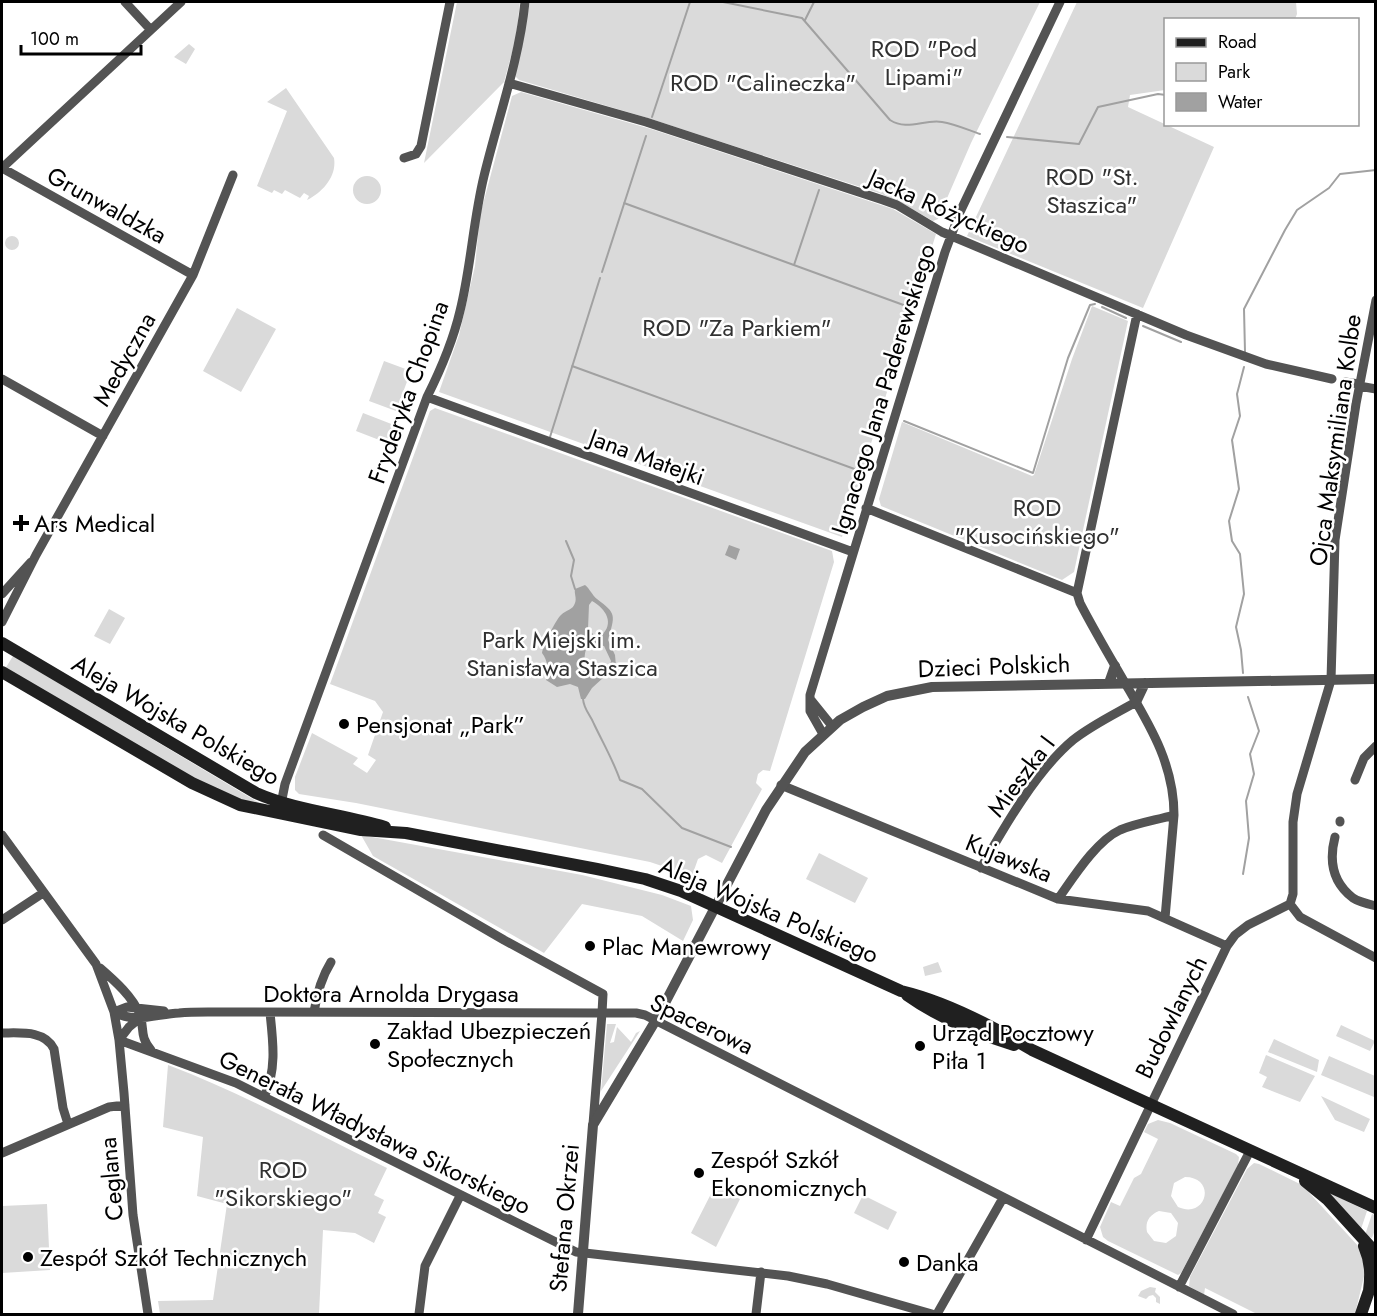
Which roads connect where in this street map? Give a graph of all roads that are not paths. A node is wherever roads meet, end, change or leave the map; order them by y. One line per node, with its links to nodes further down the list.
1 (124, 2): 6 (street)
2 (181, 2): 6 (street)
3 (450, 2): 8 (street)
4 (525, 2): 7 (street, Fryderyka Chopina)
5 (1060, 2): 11 (street, Ignacego Jana Paderewskiego)
6 (150, 29): 9 (street)
7 (509, 83): 11 (street, Jacka Różyckiego); 20 (street, Fryderyka Chopina)
8 (405, 158)
9 (2, 168): 12 (street, Grunwaldzka)
10 (233, 176): 12 (street, Medyczna)
11 (950, 235): 14 (street, Jacka Różyckiego); 22 (street, Ignacego Jana Paderewskiego)
12 (193, 275): 21 (street, Medyczna)
13 (1376, 300): 18 (street, Ojca Maksymiliana Kolbe)
14 (1137, 314): 16 (street, Jacka Różyckiego); 26 (street)
15 (2, 379): 21 (street)
16 (1332, 380)
17 (1345, 382): 18 (street)
18 (1359, 385): 19 (street); 32 (street, Ojca Maksymiliana Kolbe)
19 (1376, 389)
20 (427, 397): 23 (street, Jana Matejki); 42 (street, Fryderyka Chopina)
21 (103, 436): 24 (street, Medyczna)
22 (867, 508): 23 (street, Ignacego Jana Paderewskiego); 26 (street)
23 (853, 552): 36 (street, Ignacego Jana Paderewskiego)
24 (36, 555): 25 (street, Medyczna); 27 (street, Medyczna)
25 (2, 594)
26 (1077, 594): 29 (street)
27 (2, 622)
28 (2, 643): 44 (main road, Aleja Wojska Polskiego)
29 (1115, 666): 34 (street); 35 (street)
30 (2, 672): 46 (main road, Aleja Wojska Polskiego)
31 (1376, 679): 32 (street, Dzieci Polskich)
32 (1331, 680): 33 (street, Dzieci Polskich); 55 (street, Ojca Maksymiliana Kolbe)
33 (1145, 682): 35 (street, Dzieci Polskich); 37 (street)
34 (1109, 683): 35 (street, Dzieci Polskich); 38 (street, Dzieci Polskich)
35 (1125, 683): 37 (street)
36 (810, 698): 38 (street); 39 (street)
37 (1136, 702): 47 (street); 52 (street, Mieszka I)
38 (832, 726): 39 (street, Dzieci Polskich)
39 (823, 734): 43 (street, Dzieci Polskich)
40 (1376, 746): 41 (street)
41 (1355, 780)
42 (285, 784): 44 (street); 45 (street, Fryderyka Chopina)
43 (781, 785): 52 (street, Kujawska); 56 (street, Dzieci Polskich)
44 (263, 796): 45 (main road, Aleja Wojska Polskiego)
45 (281, 803): 46 (street); 48 (main road, Aleja Wojska Polskiego)
46 (262, 811): 48 (main road, Aleja Wojska Polskiego)
47 (1174, 815): 54 (street); 58 (street)
48 (406, 833): 56 (main road, Aleja Wojska Polskiego)
49 (2, 834): 53 (street)
50 (323, 835): 69 (street)
51 (1335, 837): 57 (street)
52 (981, 868): 54 (street, Kujawska)
53 (43, 893): 59 (street); 63 (street)
54 (1058, 900): 58 (street, Kujawska)
55 (1290, 904): 60 (street, Budowlanych); 61 (street)
56 (715, 906): 71 (street, Dzieci Polskich); 77 (main road, Aleja Wojska Polskiego)
57 (1376, 906)
58 (1165, 918): 60 (street, Kujawska)
59 (2, 920)
60 (1227, 946): 77 (street, Budowlanych)
61 (1376, 958)
62 (331, 962): 68 (street)
63 (96, 964): 64 (street); 65 (street, Ceglana)
64 (136, 1008): 65 (street, Doktora Arnolda Drygasa); 66 (street, Doktora Arnolda Drygasa); 70 (street)
65 (114, 1012): 70 (street); 73 (street, Ceglana)
66 (179, 1012): 67 (street, Doktora Arnolda Drygasa); 70 (street, Doktora Arnolda Drygasa)
67 (270, 1012): 68 (street, Doktora Arnolda Drygasa); 75 (street)
68 (314, 1012): 69 (street, Doktora Arnolda Drygasa)
69 (602, 1013): 71 (street, Spacerowa); 79 (street, Stefana Okrzei)
70 (141, 1018): 73 (street); 74 (street)
71 (656, 1020): 79 (street, Stefana Okrzei); 84 (street, Spacerowa)
72 (2, 1033): 78 (street)
73 (119, 1040): 74 (street, Generała Władysława Sikorskiego); 76 (street, Ceglana)
74 (152, 1051): 75 (street, Generała Władysława Sikorskiego)
75 (264, 1097): 83 (street, Generała Władysława Sikorskiego)
76 (125, 1105): 78 (street); 96 (street, Ceglana)
77 (1151, 1105): 80 (main road, Aleja Wojska Polskiego); 89 (street, Budowlanych)
78 (69, 1124): 81 (street)
79 (593, 1125): 90 (street, Stefana Okrzei)
80 (1250, 1151): 82 (main road); 94 (street)
81 (2, 1153)
82 (1290, 1170): 85 (main road); 88 (main road)
83 (460, 1196): 90 (street, Generała Władysława Sikorskiego); 97 (street)
84 (1003, 1198): 89 (street, Spacerowa); 100 (street)
85 (1353, 1198): 86 (main road); 87 (main road)
86 (1376, 1199)
87 (1376, 1208)
88 (1356, 1231): 91 (main road); 95 (main road)
89 (1086, 1240): 94 (street, Spacerowa)
90 (582, 1253): 93 (street, Generała Władysława Sikorskiego); 98 (street, Stefana Okrzei)
91 (1376, 1253)
92 (1376, 1266): 95 (main road)
93 (761, 1272): 99 (street); 100 (street, Generała Władysława Sikorskiego)
94 (1179, 1287): 101 (street, Spacerowa)
95 (1369, 1291): 102 (main road)
96 (148, 1314)
97 (419, 1314)
98 (578, 1314)
99 (756, 1314)
100 (934, 1314)
101 (1233, 1314)
102 (1361, 1314)

